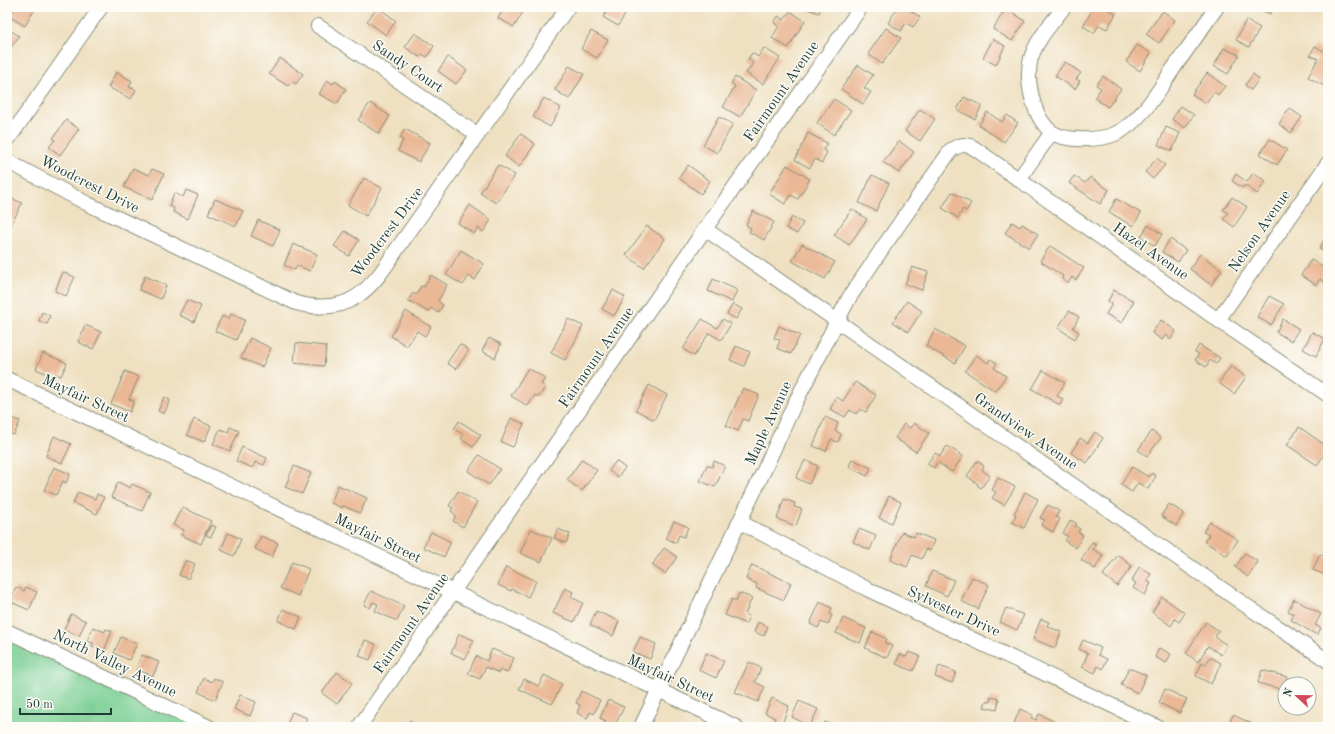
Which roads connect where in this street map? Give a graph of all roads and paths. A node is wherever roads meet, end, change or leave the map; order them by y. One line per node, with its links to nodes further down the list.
1 (101, 7): 9 (street)
2 (568, 7): 8 (street, Woodcrest Drive)
3 (861, 7): 14 (street, Fairmount Avenue)
4 (1064, 7): 7 (street)
5 (1217, 7): 7 (street)
6 (318, 26): 8 (street, Sandy Court)
7 (1052, 132): 13 (street)
8 (478, 135): 11 (street, Woodcrest Drive)
9 (7, 141)
10 (952, 150): 13 (street, Hazel Avenue); 15 (street, Maple Avenue)
11 (7, 161)
12 (1328, 163): 16 (street, Nelson Avenue)
13 (1019, 179): 16 (street, Hazel Avenue)
14 (705, 229): 15 (street, Grandview Avenue); 20 (street, Fairmount Avenue)
15 (837, 320): 19 (street, Maple Avenue); 22 (street, Grandview Avenue)
16 (1218, 320): 18 (street, Hazel Avenue)
17 (7, 379): 20 (street, Mayfair Street)
18 (1328, 395)
19 (740, 522): 23 (street, Maple Avenue); 28 (street, Sylvester Drive)
20 (452, 593): 23 (street, Mayfair Street); 25 (street, Fairmount Avenue)
21 (7, 631): 24 (street, North Valley Avenue)
22 (1328, 661)
23 (659, 691): 26 (street, Maple Avenue); 27 (street, Mayfair Street)
24 (209, 727)
25 (359, 727)
26 (641, 727)
27 (736, 727)
28 (1157, 727)

